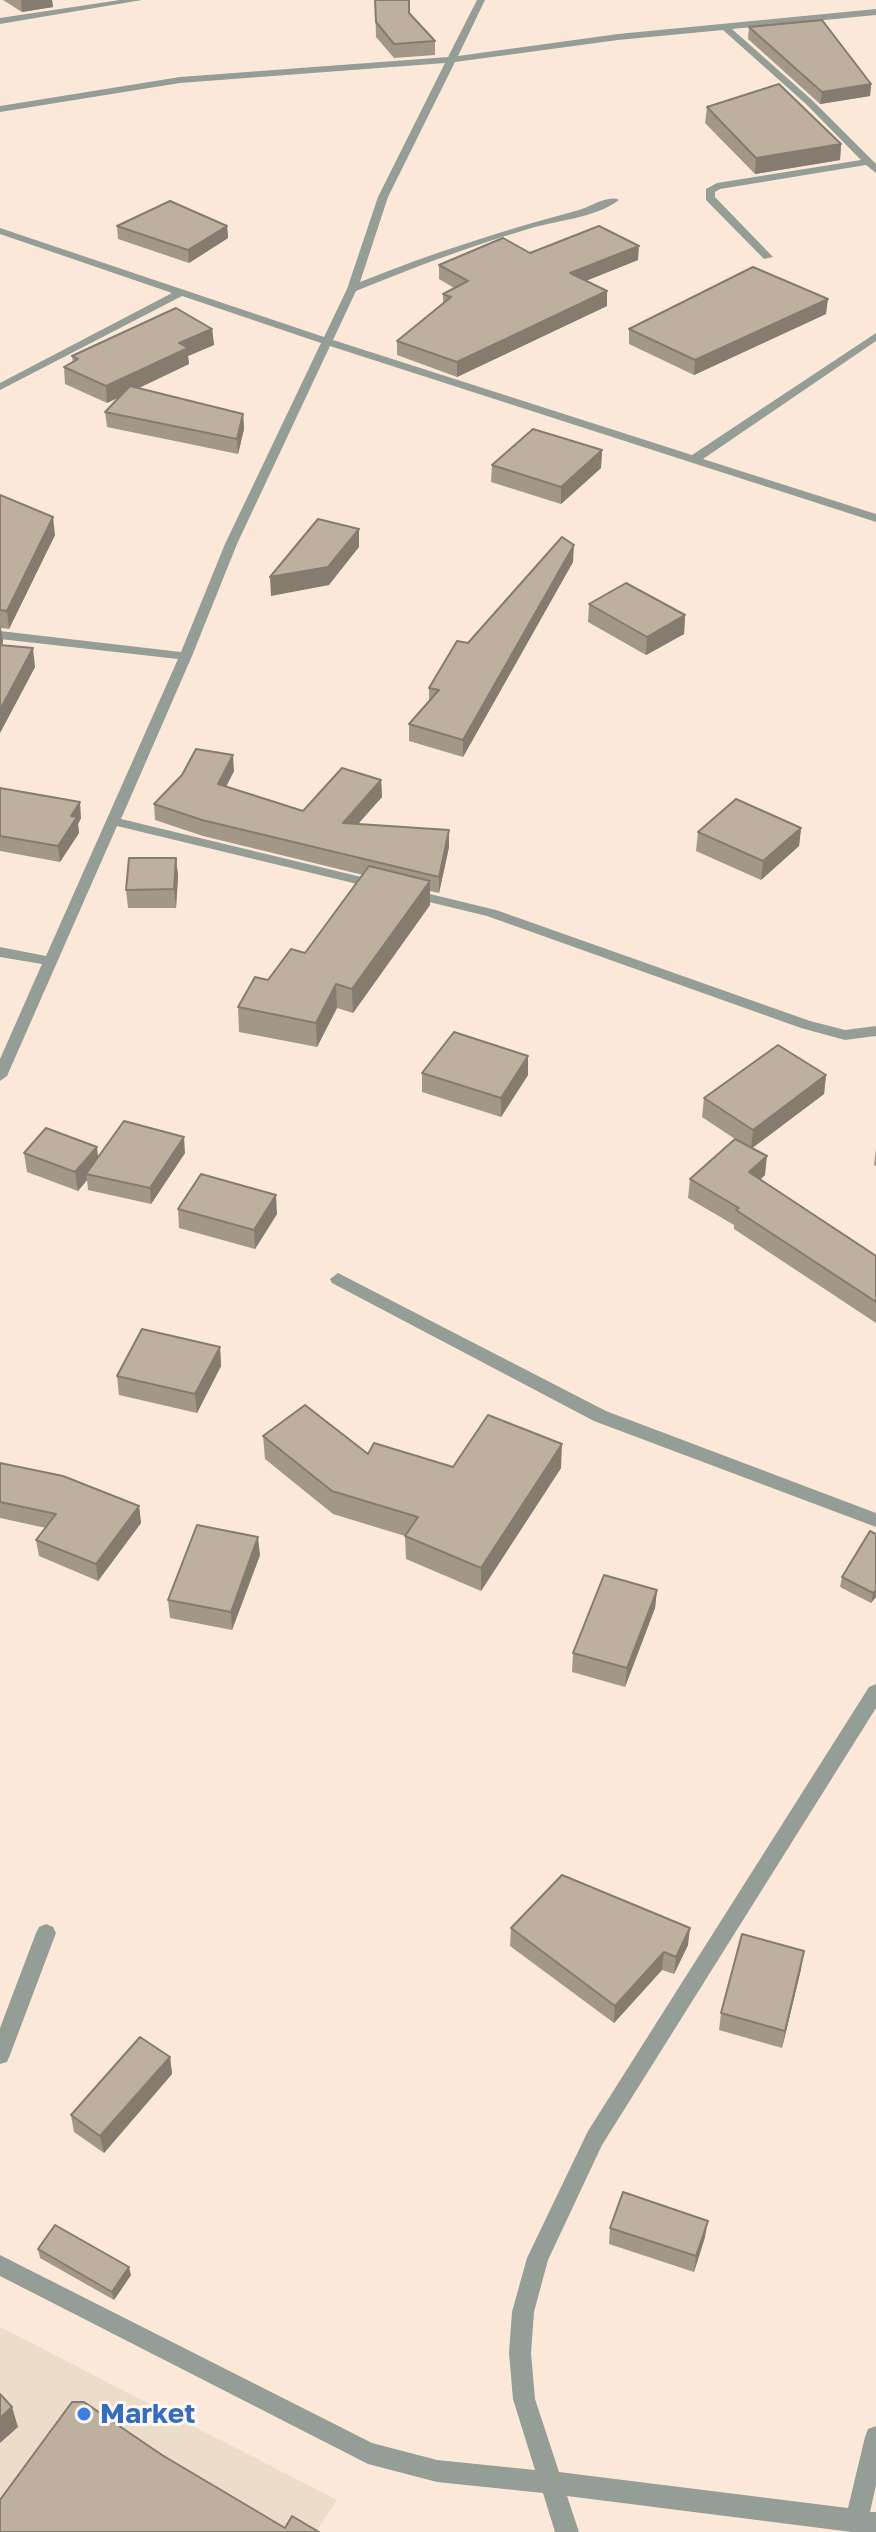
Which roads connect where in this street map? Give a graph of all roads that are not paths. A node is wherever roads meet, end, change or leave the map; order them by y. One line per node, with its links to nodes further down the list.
1 (138, 0): 4 (street)
2 (481, 0): 6 (street)
3 (876, 12): 5 (street)
4 (2, 18)
5 (725, 27): 6 (street); 8 (street)
6 (451, 60): 7 (street); 12 (street)
7 (0, 109)
8 (872, 166): 11 (street)
9 (614, 200): 12 (street)
10 (0, 231): 13 (street)
11 (768, 257)
12 (352, 289): 15 (street)
13 (181, 292): 15 (street); 16 (street)
14 (876, 336): 17 (street)
15 (328, 342): 17 (street); 20 (street)
16 (0, 387)
17 (696, 458): 18 (street)
18 (876, 518)
19 (0, 635): 20 (street)
20 (186, 656): 21 (street)
21 (112, 821): 23 (street); 24 (street)
22 (0, 952): 23 (street)
23 (49, 961): 25 (street)
24 (876, 1031)
25 (0, 1076)
26 (338, 1279): 27 (street)
27 (876, 1520)
28 (876, 1692): 33 (street)
29 (46, 1933): 30 (street)
30 (0, 2055)
31 (0, 2265): 33 (street)
32 (876, 2437): 34 (street)
33 (552, 2483): 34 (street); 35 (street)
34 (866, 2522)
35 (567, 2532)

